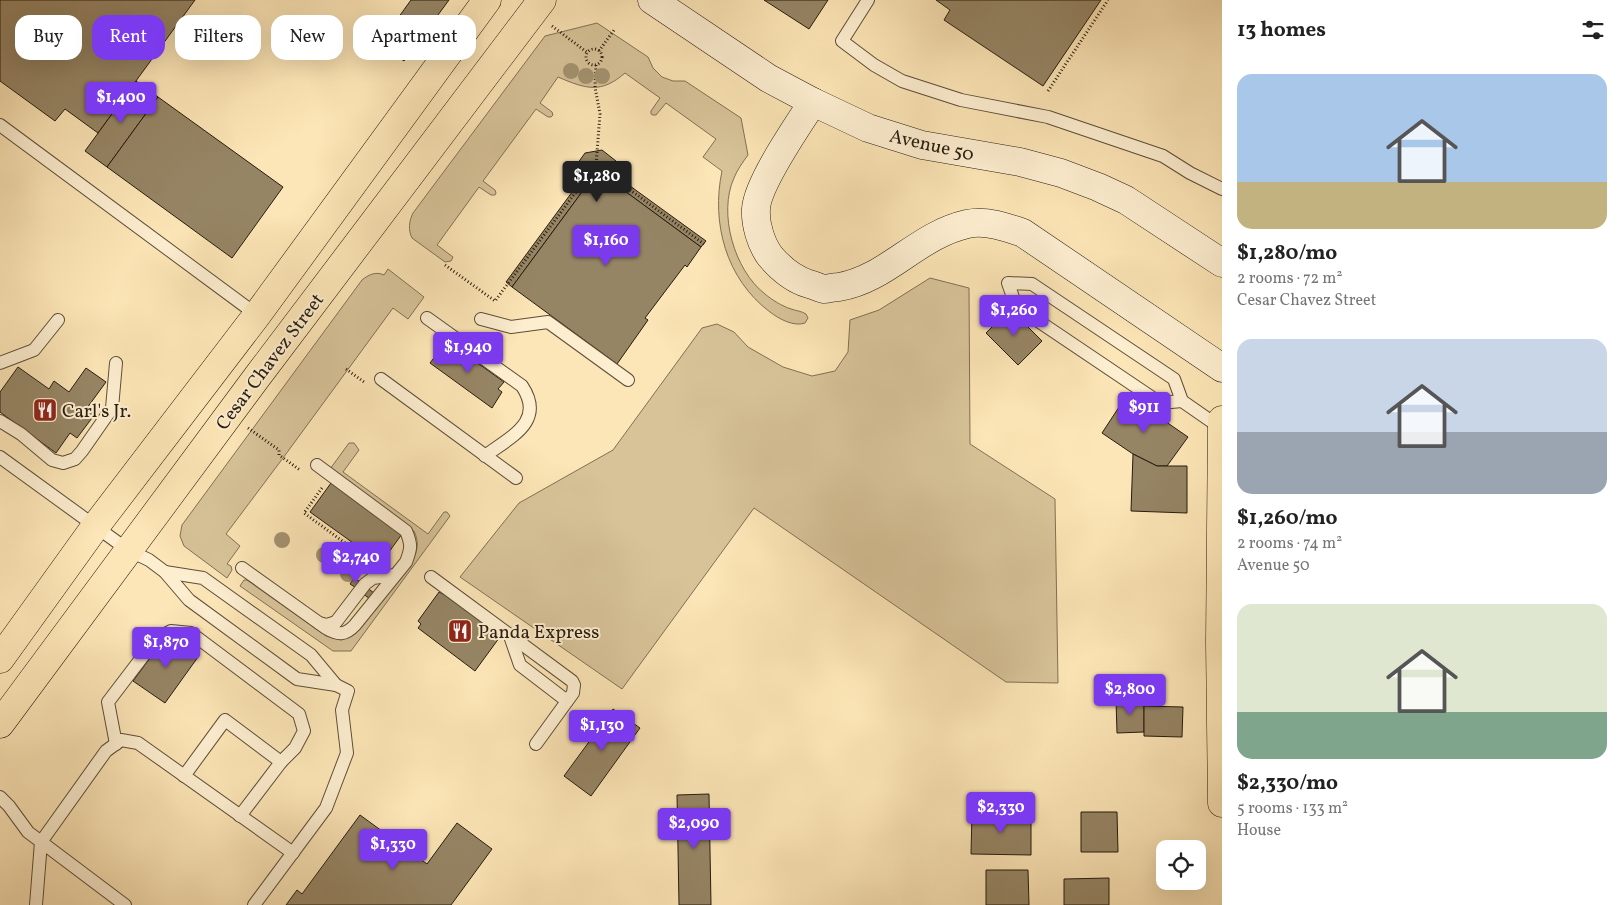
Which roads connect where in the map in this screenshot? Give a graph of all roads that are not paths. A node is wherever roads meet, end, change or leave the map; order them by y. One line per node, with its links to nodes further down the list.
1 (487, 0): 9 (main road, Cesar Chavez Street)
2 (542, 0): 26 (main road, Cesar Chavez Street)
3 (652, 0): 5 (main road, Avenue 50)
4 (868, 0): 7 (lane)
5 (813, 102): 8 (main road, Avenue 50); 15 (main road)
6 (0, 125): 9 (lane)
7 (1222, 189)
8 (1222, 263)
9 (257, 315): 25 (main road, Cesar Chavez Street)
10 (427, 318): 21 (lane)
11 (481, 318): 17 (lane)
12 (58, 320): 13 (lane)
13 (0, 362)
14 (116, 363): 19 (lane)
15 (1222, 368)
16 (381, 378): 21 (lane)
17 (628, 380)
18 (1182, 401): 18 (lane); 20 (lane)
19 (0, 421)
20 (1222, 424): 40 (main road)
21 (485, 456): 24 (lane)
22 (0, 457): 25 (lane)
23 (317, 465): 27 (lane)
24 (516, 478)
25 (95, 527): 26 (lane); 31 (main road, Cesar Chavez Street)
26 (128, 550): 28 (lane); 34 (main road, Cesar Chavez Street)
27 (242, 568)
28 (165, 572): 32 (lane); 32 (lane)
29 (431, 577): 30 (lane)
30 (510, 636): 33 (lane); 33 (lane)
31 (0, 659)
32 (336, 684): 43 (lane)
33 (567, 701): 36 (lane)
34 (0, 724)
35 (116, 744): 37 (lane); 38 (lane); 42 (lane)
36 (536, 744)
37 (281, 762): 38 (lane); 41 (lane)
38 (184, 776): 41 (lane)
39 (0, 797): 42 (lane)
40 (1222, 803)
41 (240, 816): 43 (lane)
42 (41, 842): 44 (lane); 45 (lane)
43 (293, 854): 46 (lane)
44 (36, 905)
45 (125, 905)
46 (254, 905)

